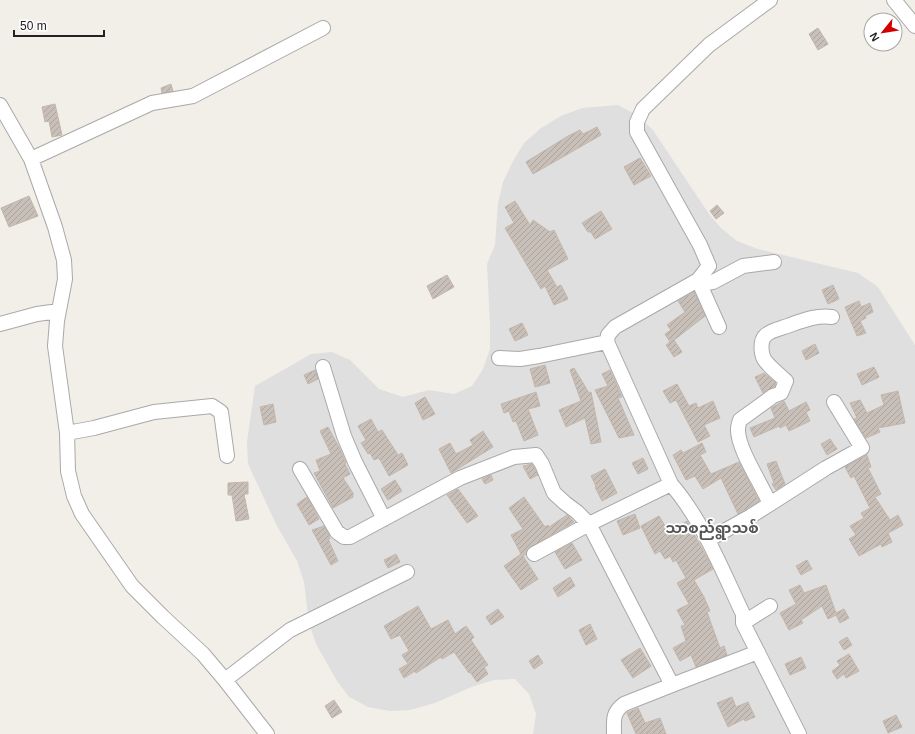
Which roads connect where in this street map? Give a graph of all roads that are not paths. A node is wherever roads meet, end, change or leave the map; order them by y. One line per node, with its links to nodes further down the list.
1 (770, 0): 8 (street)
2 (894, 0): 3 (street)
3 (915, 26)
4 (323, 28): 6 (street)
5 (0, 105): 6 (street)
6 (31, 159): 9 (street)
7 (774, 262): 8 (street)
8 (699, 281): 12 (street); 13 (street)
9 (59, 311): 11 (street); 17 (street)
10 (832, 317): 21 (street)
11 (0, 324)
12 (719, 327)
13 (607, 342): 14 (street); 20 (street)
14 (499, 358)
15 (323, 367): 22 (street)
16 (834, 402): 21 (street)
17 (67, 433): 18 (street); 30 (street)
18 (227, 456)
19 (300, 469): 22 (street)
20 (671, 484): 23 (street); 24 (street)
21 (770, 504): 24 (street)
22 (384, 519): 23 (street)
23 (589, 524): 25 (street); 31 (street)
24 (708, 540): 28 (street)
25 (534, 554)
26 (407, 572): 30 (street)
27 (770, 606): 28 (street)
28 (743, 623): 29 (street)
29 (758, 652): 31 (street); 34 (street)
30 (225, 680): 32 (street)
31 (672, 685): 33 (street)
32 (267, 734)
33 (614, 734)
34 (799, 734)

